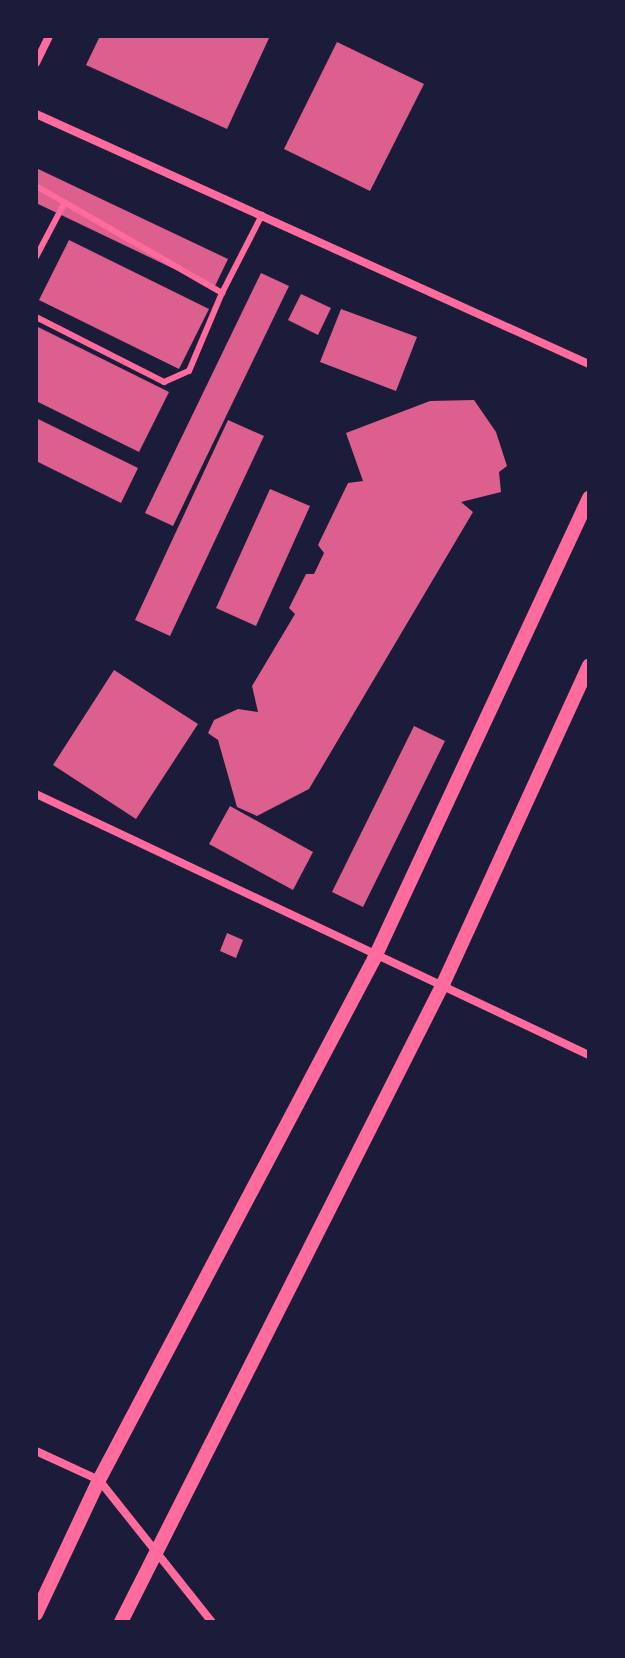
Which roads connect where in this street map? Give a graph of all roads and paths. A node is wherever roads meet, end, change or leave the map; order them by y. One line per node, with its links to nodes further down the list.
1 (49, 36): 2 (street)
2 (36, 63)
3 (36, 114): 6 (street)
4 (36, 186): 5 (lane)
5 (65, 202): 7 (lane); 8 (lane)
6 (262, 215): 8 (lane); 10 (street)
7 (36, 257)
8 (222, 293): 9 (lane)
9 (36, 317)
10 (589, 364)
11 (589, 498): 14 (street)
12 (589, 666): 15 (street)
13 (36, 794): 14 (street)
14 (374, 959): 15 (street); 18 (street)
15 (444, 982): 16 (street); 19 (street)
16 (589, 1055)
17 (36, 1451): 18 (street)
18 (99, 1480): 19 (street); 20 (street)
19 (154, 1551): 21 (street); 22 (street)
20 (36, 1614)
21 (121, 1622)
22 (212, 1622)

